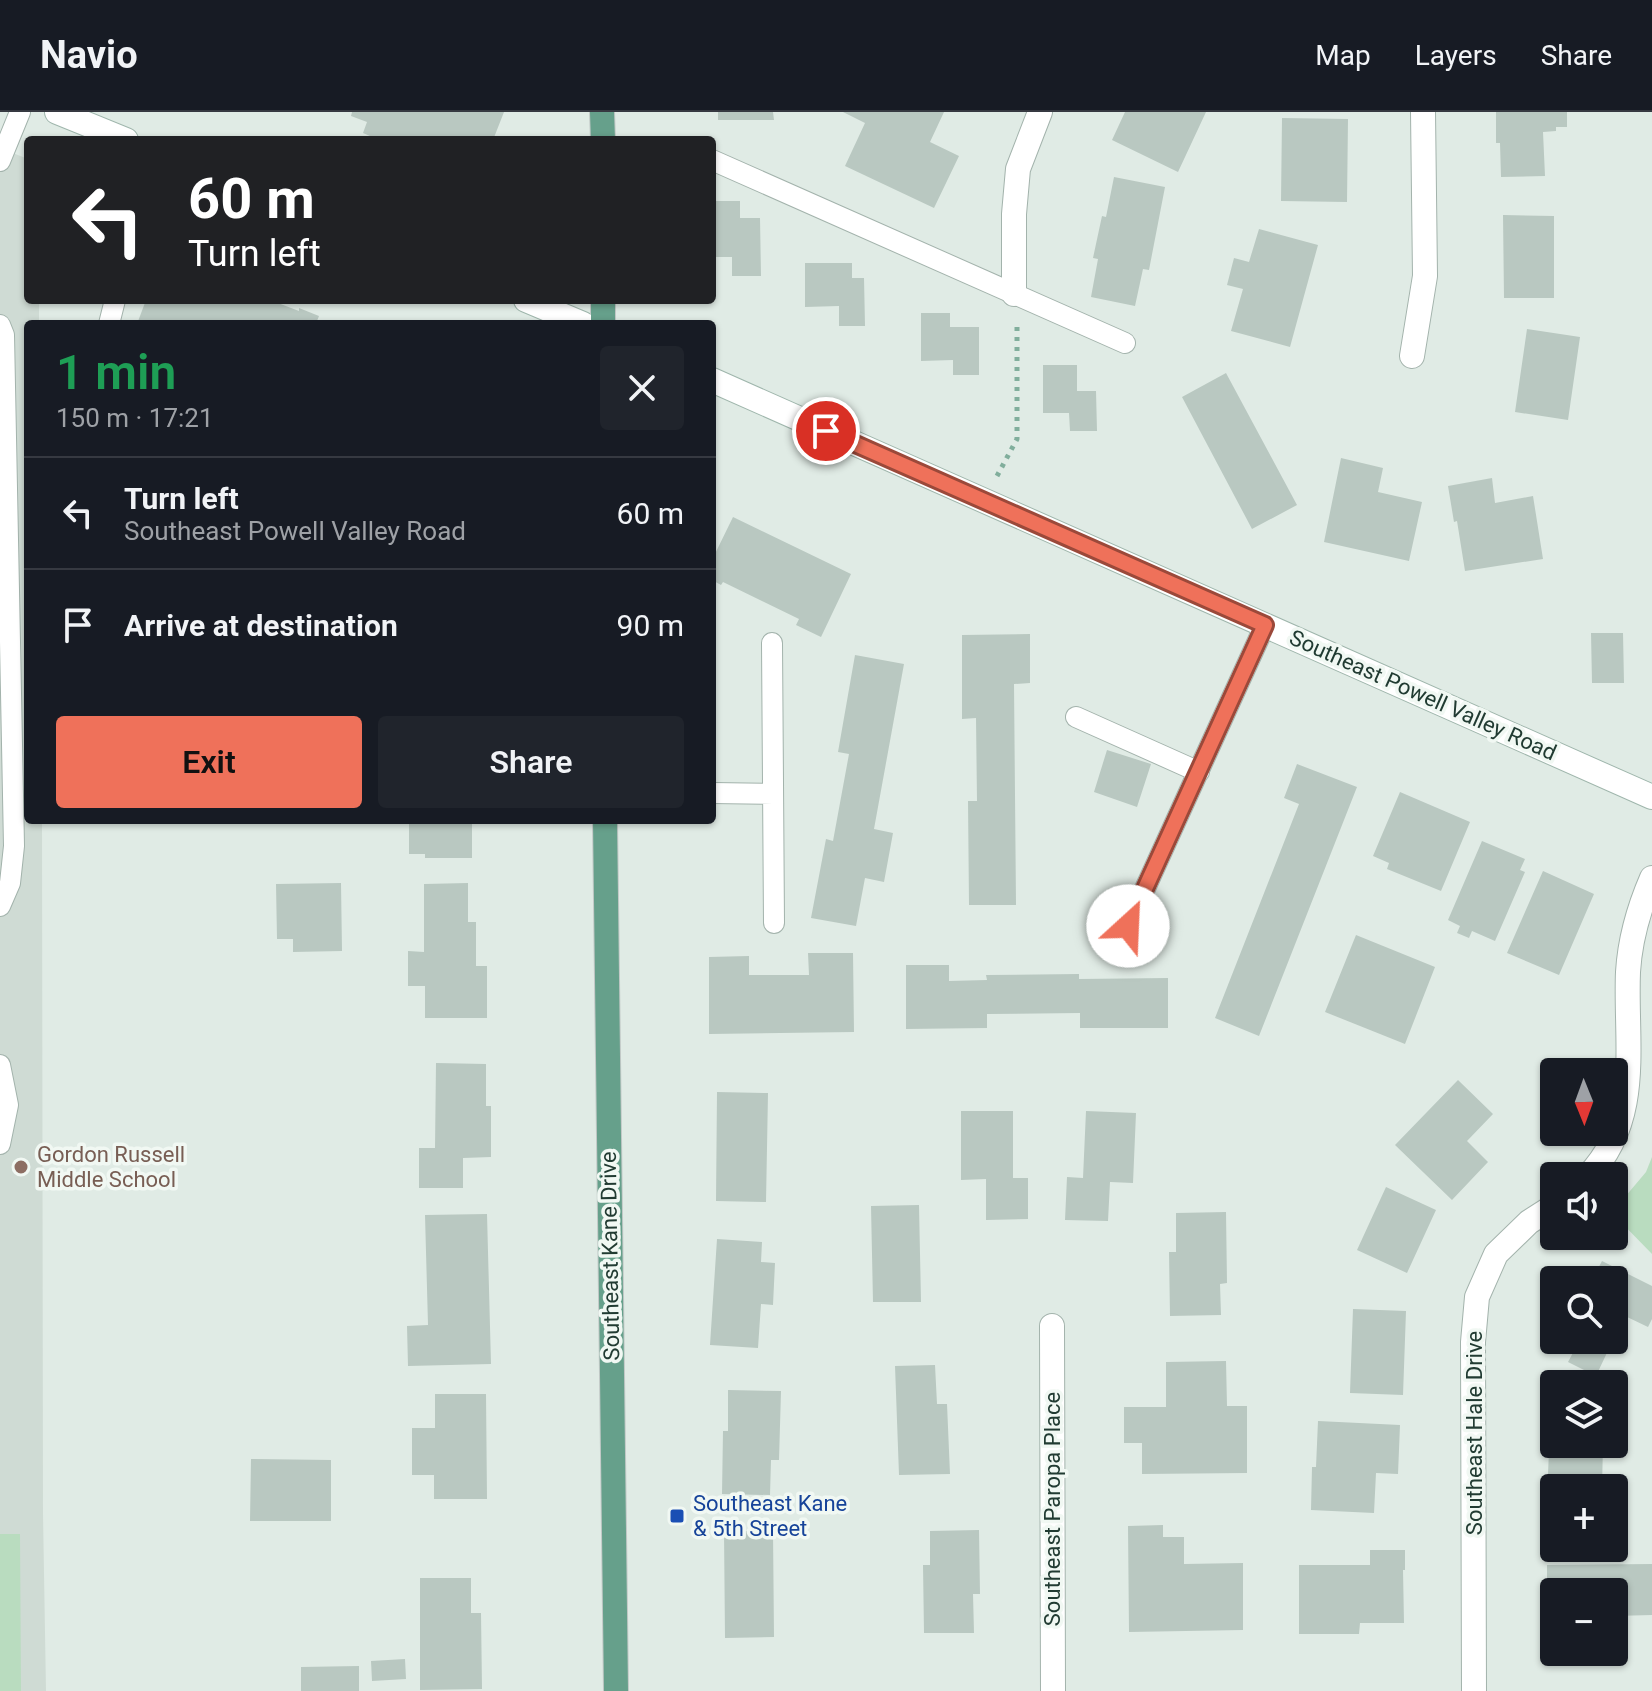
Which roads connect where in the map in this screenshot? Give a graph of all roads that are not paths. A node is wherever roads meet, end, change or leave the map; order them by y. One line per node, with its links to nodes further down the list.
1 (20, 112): 8 (lane)
2 (57, 112): 6 (street)
3 (602, 112): 7 (main road)
4 (1040, 112): 10 (street)
5 (1423, 112): 15 (street)
6 (116, 136)
7 (603, 136)
8 (0, 161)
9 (716, 162): 10 (lane)
10 (1024, 299): 14 (lane)
11 (536, 304): 12 (street)
12 (574, 320)
13 (0, 325): 26 (lane)
14 (1125, 343)
15 (1412, 356)
16 (716, 382): 17 (street, Southeast Powell Valley Road)
17 (1265, 625): 20 (lane); 23 (street, Southeast Powell Valley Road)
18 (772, 643): 22 (lane)
19 (1076, 717): 20 (lane)
20 (1199, 772): 28 (lane)
21 (716, 793): 22 (lane)
22 (773, 794): 27 (lane)
23 (1652, 797)
24 (605, 824): 34 (main road, Southeast Kane Drive)
25 (1652, 878): 31 (street)
26 (0, 906)
27 (774, 923)
28 (1128, 926)
29 (0, 1065): 30 (lane)
30 (0, 1144)
31 (1600, 1162)
32 (1540, 1215): 36 (street, Southeast Hale Drive)
33 (1052, 1326): 35 (street, Southeast Paropa Place)
34 (616, 1691)
35 (1053, 1691)
36 (1474, 1691)

